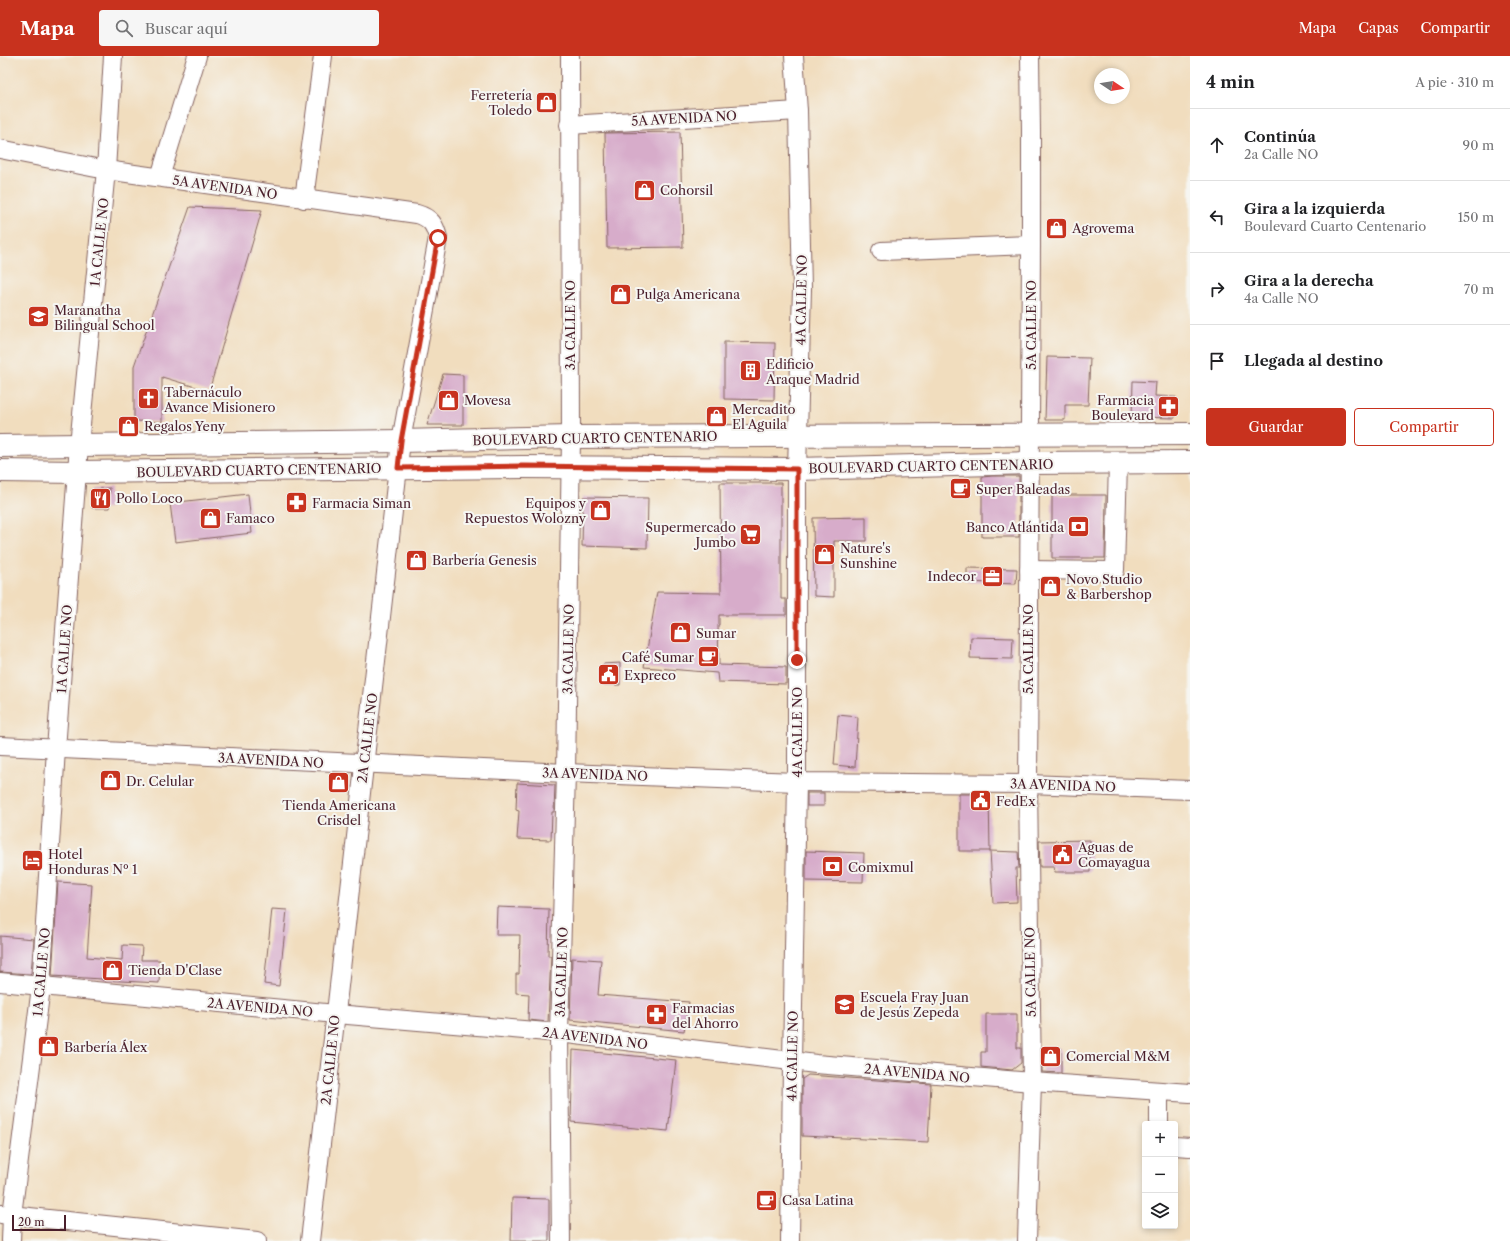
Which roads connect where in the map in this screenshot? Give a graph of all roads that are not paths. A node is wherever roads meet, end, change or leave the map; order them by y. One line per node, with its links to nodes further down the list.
1 (113, 56): 10 (street, 1A CALLE NO)
2 (197, 56): 11 (street)
3 (323, 56): 12 (street)
4 (570, 56): 8 (street, 3A CALLE NO)
5 (794, 56): 7 (street, 4A CALLE NO)
6 (1030, 56): 14 (street, 5A CALLE NO)
7 (798, 111): 8 (street, 5A AVENIDA NO); 19 (street, 4A CALLE NO)
8 (570, 125): 18 (street, 3A CALLE NO)
9 (0, 149): 10 (street, 5A AVENIDA NO)
10 (106, 170): 11 (street, 5A AVENIDA NO); 21 (street, 1A CALLE NO)
11 (160, 177): 12 (street, 5A AVENIDA NO)
12 (304, 199): 13 (street, 5A AVENIDA NO)
13 (438, 238): 20 (street, 2A CALLE NO)
14 (1031, 245): 15 (street); 17 (street, 5A CALLE NO)
15 (881, 251)
16 (1190, 434): 17 (main road, BOULEVARD CUARTO CENTENARIO)
17 (1031, 436): 19 (main road, BOULEVARD CUARTO CENTENARIO); 24 (street, 5A CALLE NO)
18 (571, 437): 19 (main road, BOULEVARD CUARTO CENTENARIO); 20 (main road, BOULEVARD CUARTO CENTENARIO); 27 (street, 3A CALLE NO)
19 (798, 437): 28 (street, 4A CALLE NO)
20 (401, 441): 21 (main road, BOULEVARD CUARTO CENTENARIO); 26 (street, 2A CALLE NO)
21 (79, 445): 22 (main road, BOULEVARD CUARTO CENTENARIO); 30 (street, 1A CALLE NO)
22 (0, 446)
23 (1190, 462): 25 (main road, BOULEVARD CUARTO CENTENARIO)
24 (1029, 463): 25 (main road, BOULEVARD CUARTO CENTENARIO); 28 (main road, BOULEVARD CUARTO CENTENARIO); 31 (street, 5A CALLE NO)
25 (1118, 463): 31 (street)
26 (398, 468): 27 (main road, BOULEVARD CUARTO CENTENARIO); 30 (main road, BOULEVARD CUARTO CENTENARIO); 34 (street, 2A CALLE NO)
27 (569, 468): 28 (main road, BOULEVARD CUARTO CENTENARIO); 35 (street, 3A CALLE NO)
28 (797, 469): 36 (street, 4A CALLE NO)
29 (0, 471): 30 (main road, BOULEVARD CUARTO CENTENARIO)
30 (77, 472): 33 (street, 1A CALLE NO)
31 (1029, 570): 37 (street, 5A CALLE NO)
32 (0, 746): 33 (street, 3A AVENIDA NO)
33 (56, 749): 34 (street, 3A AVENIDA NO); 40 (street, 1A CALLE NO)
34 (364, 765): 35 (street, 3A AVENIDA NO); 41 (street, 2A CALLE NO)
35 (566, 773): 36 (street, 3A AVENIDA NO); 42 (street, 3A CALLE NO)
36 (797, 782): 37 (street, 3A AVENIDA NO); 43 (street, 4A CALLE NO)
37 (1028, 784): 38 (street, 3A AVENIDA NO); 44 (street, 5A CALLE NO)
38 (1190, 790)
39 (0, 982): 40 (street, 2A AVENIDA NO)
40 (41, 987): 41 (street, 2A AVENIDA NO); 50 (street, 1A CALLE NO)
41 (336, 1014): 42 (street, 2A AVENIDA NO); 53 (street, 2A CALLE NO)
42 (559, 1033): 43 (street, 2A AVENIDA NO); 54 (street, 3A CALLE NO)
43 (792, 1062): 44 (street, 2A AVENIDA NO); 55 (street, 4A CALLE NO)
44 (1032, 1082): 45 (street, 2A AVENIDA NO); 56 (street, 5A CALLE NO)
45 (1159, 1091): 46 (street, 2A AVENIDA NO); 47 (street)
46 (1190, 1093)
47 (1159, 1121)
48 (1178, 1146): 49 (street)
49 (1190, 1147)
50 (6, 1215): 51 (street, 1A CALLE NO); 52 (street)
51 (11, 1241)
52 (257, 1241)
53 (310, 1241)
54 (561, 1241)
55 (790, 1241)
56 (1027, 1241)

